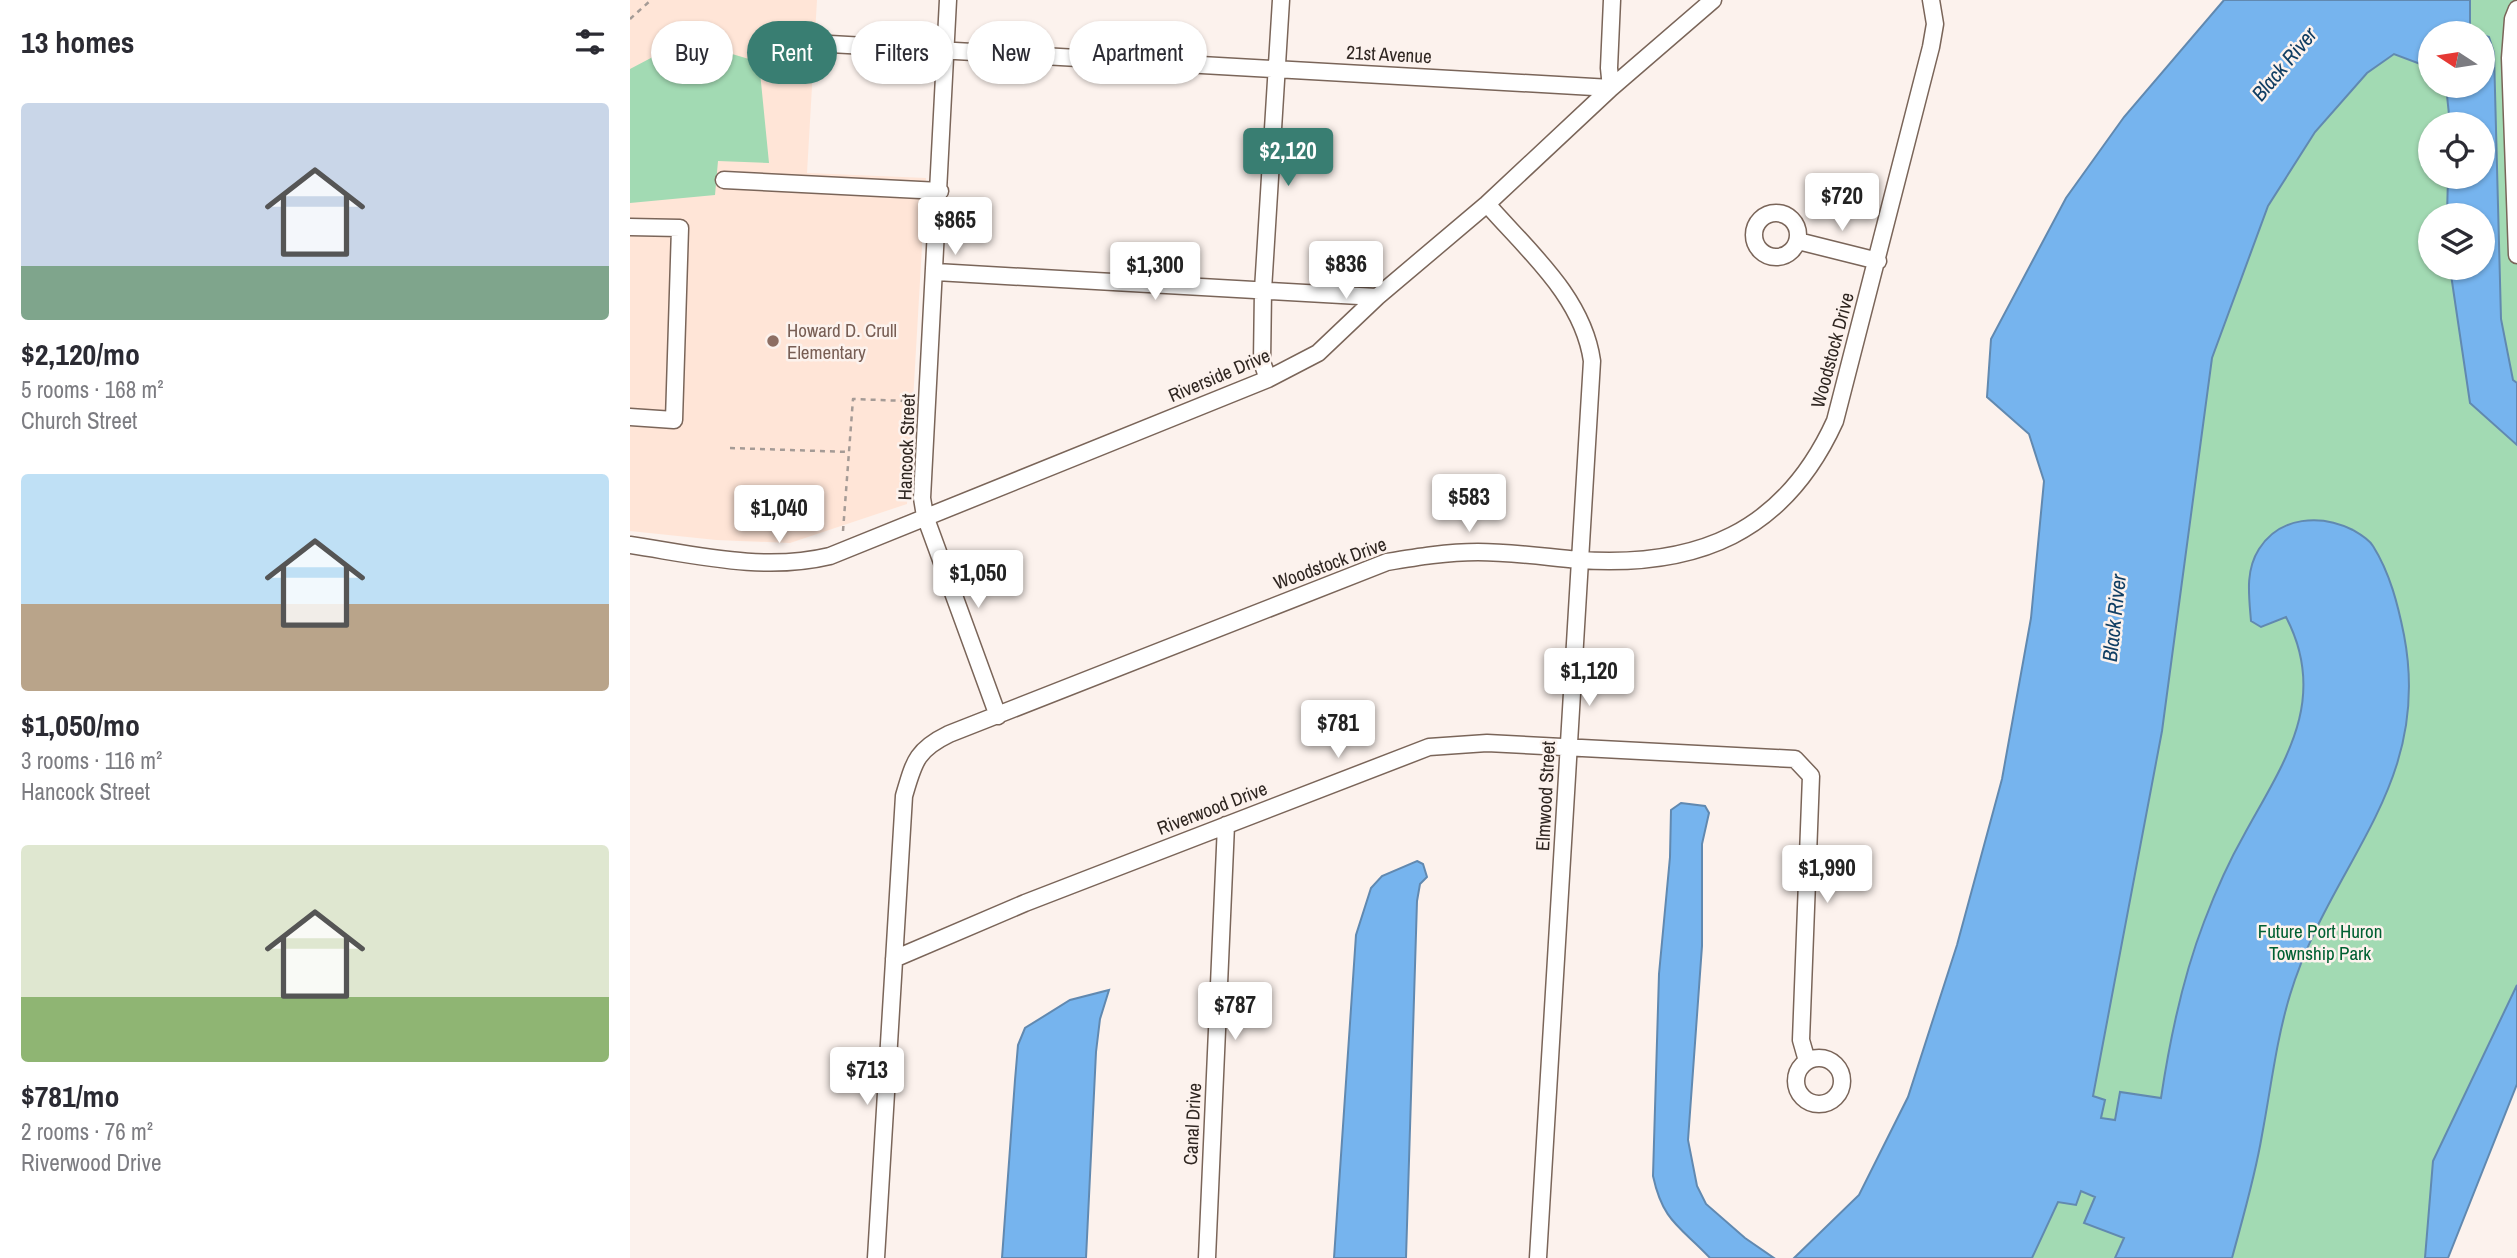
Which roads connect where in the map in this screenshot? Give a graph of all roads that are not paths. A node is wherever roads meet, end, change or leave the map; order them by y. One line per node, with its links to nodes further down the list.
1 (948, 0): 7 (street, Hancock Street)
2 (1281, 0): 9 (street)
3 (1612, 0): 11 (street)
4 (1713, 0): 11 (street, Riverside Drive)
5 (1931, 0): 18 (street, Woodstock Drive)
6 (2517, 9): 17 (street)
7 (947, 21)
8 (953, 51): 9 (street, 21st Avenue)
9 (1277, 68): 11 (street, 21st Avenue); 20 (street)
10 (945, 84): 13 (street, Hancock Street)
11 (1611, 88): 14 (street, Riverside Drive)
12 (724, 180): 13 (street)
13 (940, 191): 19 (street, Hancock Street)
14 (1487, 204): 21 (street, Riverside Drive); 26 (street, Elmwood Street)
15 (630, 227): 23 (street)
16 (1798, 241): 18 (street)
17 (2517, 254)
18 (1878, 261): 26 (street, Woodstock Drive)
19 (936, 272): 20 (street); 24 (street, Hancock Street)
20 (1263, 290): 21 (street); 22 (street)
21 (1377, 297): 22 (street, Riverside Drive)
22 (1268, 379): 24 (street, Riverside Drive)
23 (630, 417)
24 (925, 516): 25 (street, Riverside Drive); 27 (street, Hancock Street)
25 (630, 545)
26 (1580, 560): 27 (street, Woodstock Drive); 28 (street, Elmwood Street)
27 (998, 716): 30 (street, Woodstock Drive)
28 (1569, 747): 29 (street, Riverwood Drive); 31 (street, Riverwood Drive); 34 (street, Elmwood Street)
29 (1226, 825): 30 (street, Riverwood Drive); 33 (street, Canal Drive)
30 (894, 959): 32 (street, Woodstock Drive)
31 (1807, 1061)
32 (876, 1258)
33 (1207, 1258)
34 (1538, 1258)

